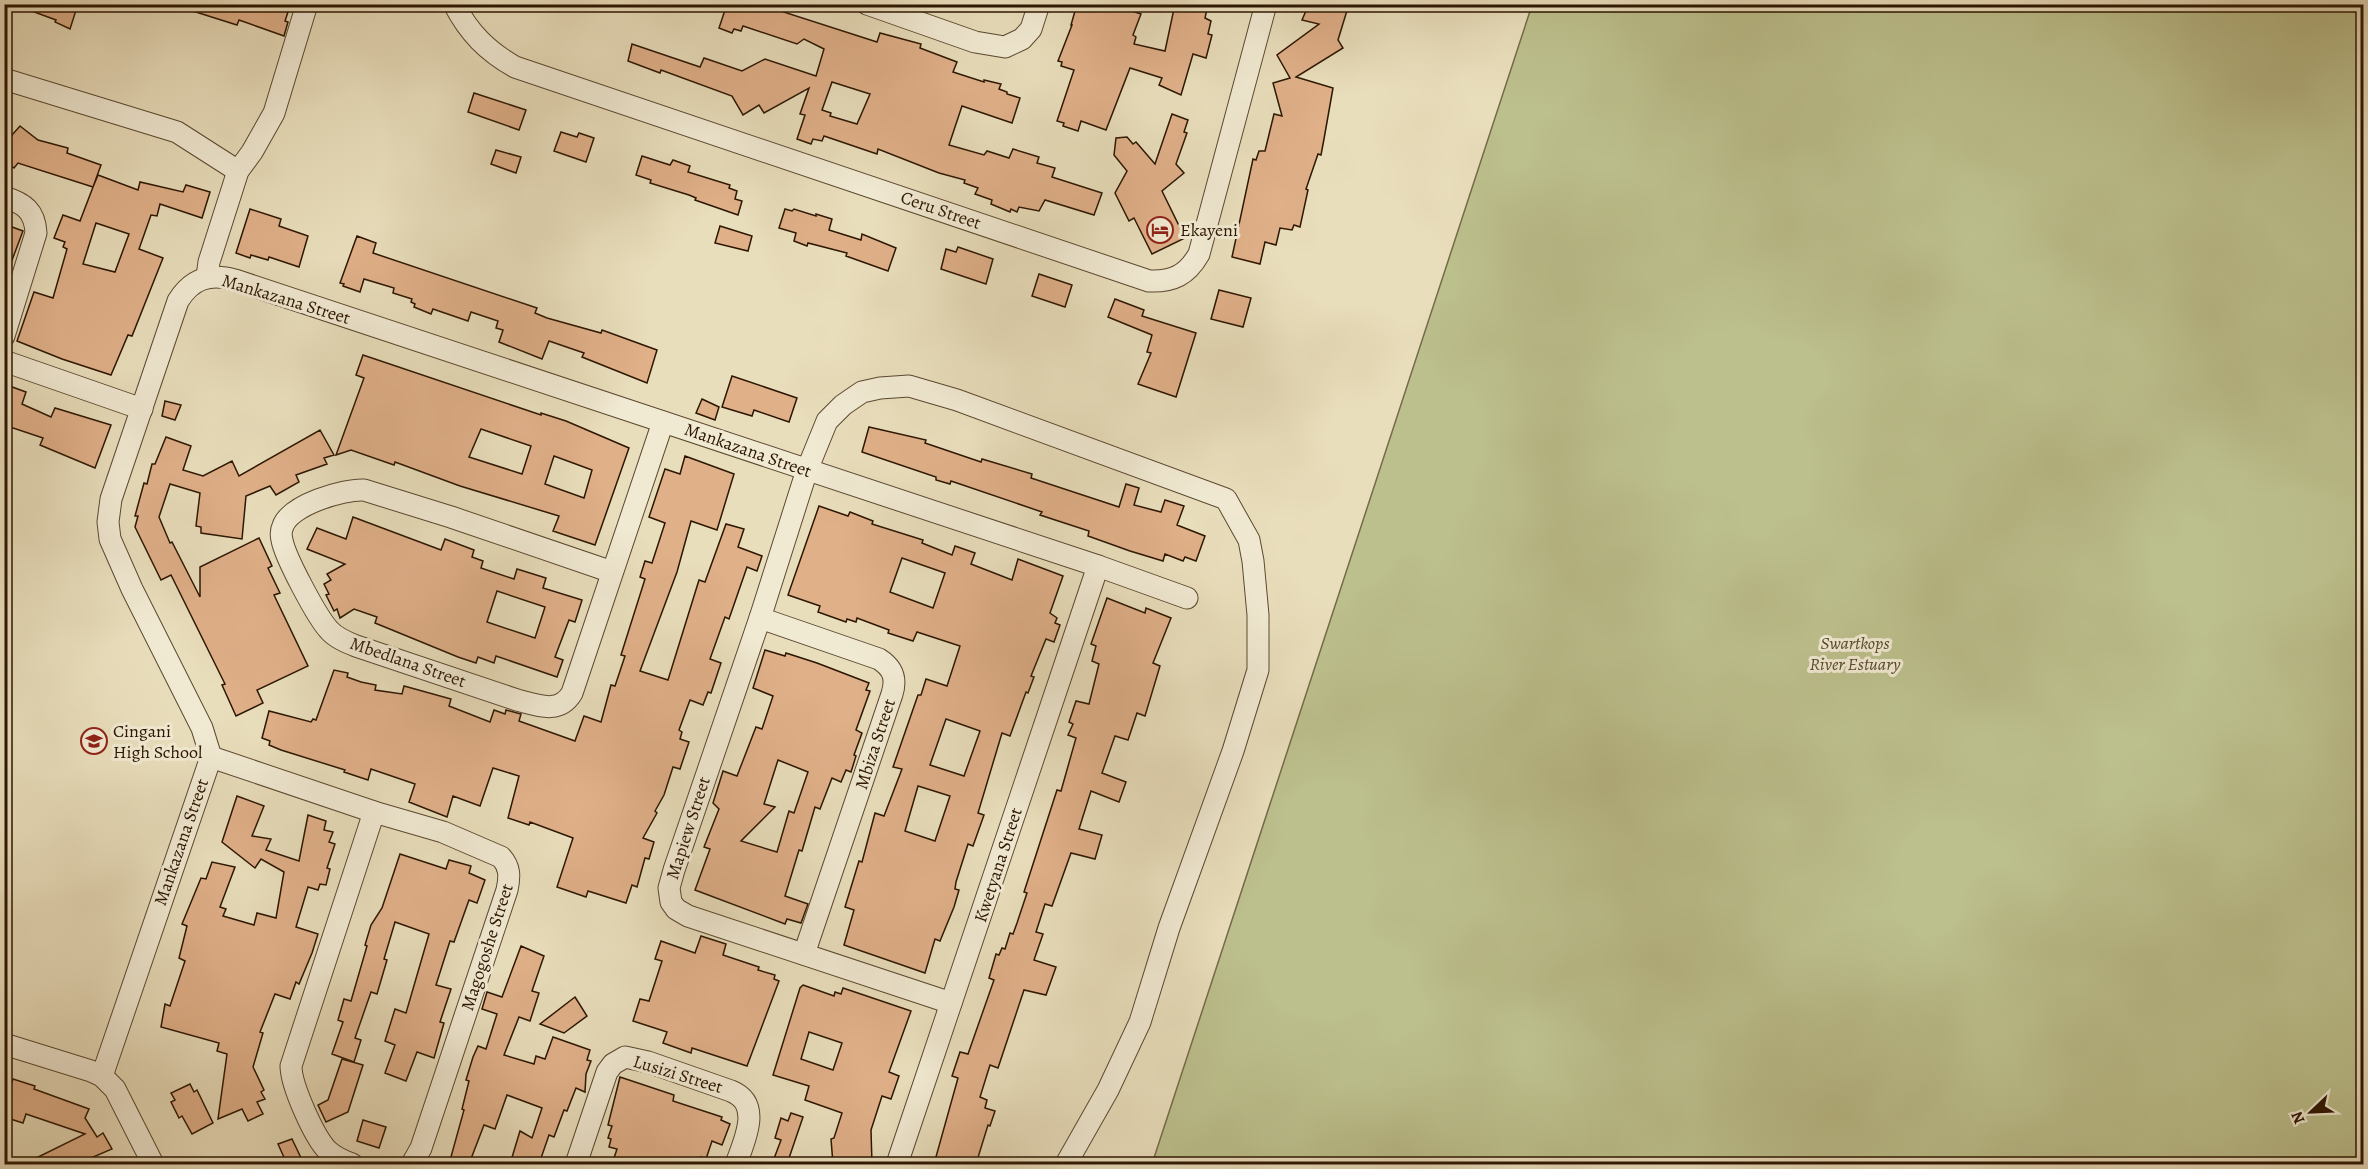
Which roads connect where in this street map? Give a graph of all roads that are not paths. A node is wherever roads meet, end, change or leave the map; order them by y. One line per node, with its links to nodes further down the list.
1 (307, 4): 7 (street)
2 (454, 4): 5 (street, Ceru Street)
3 (867, 4): 4 (street)
4 (1039, 4)
5 (1266, 4)
6 (4, 79): 7 (street)
7 (238, 171): 9 (street)
8 (4, 197): 10 (street)
9 (207, 277): 12 (street, Mankazana Street); 13 (street, Mankazana Street)
10 (4, 336)
11 (4, 361): 12 (street)
12 (142, 409): 19 (street, Mankazana Street)
13 (663, 422): 14 (street, Mankazana Street); 16 (street, Mbedlana Street)
14 (807, 470): 15 (street, Mankazana Street); 18 (street, Mapiew Street); 31 (street, Mapiew Street)
15 (1098, 566): 17 (street, Mankazana Street); 22 (street, Kwetyana Street)
16 (612, 572): 16 (street, Mbedlana Street)
17 (1187, 598)
18 (760, 618): 21 (street, Mbiza Street); 21 (street, Mapiew Street)
19 (211, 757): 20 (street, Magogoshe Street); 24 (street, Mankazana Street)
20 (374, 812): 26 (street); 27 (street, Magogoshe Street)
21 (804, 954): 22 (street, Mapiew Street)
22 (951, 1003): 30 (street, Kwetyana Street)
23 (4, 1044): 24 (street)
24 (102, 1076): 25 (street)
25 (153, 1164)
26 (352, 1164)
27 (412, 1164)
28 (576, 1164): 29 (street, Lusizi Street)
29 (736, 1164)
30 (897, 1164)
31 (1066, 1164)

